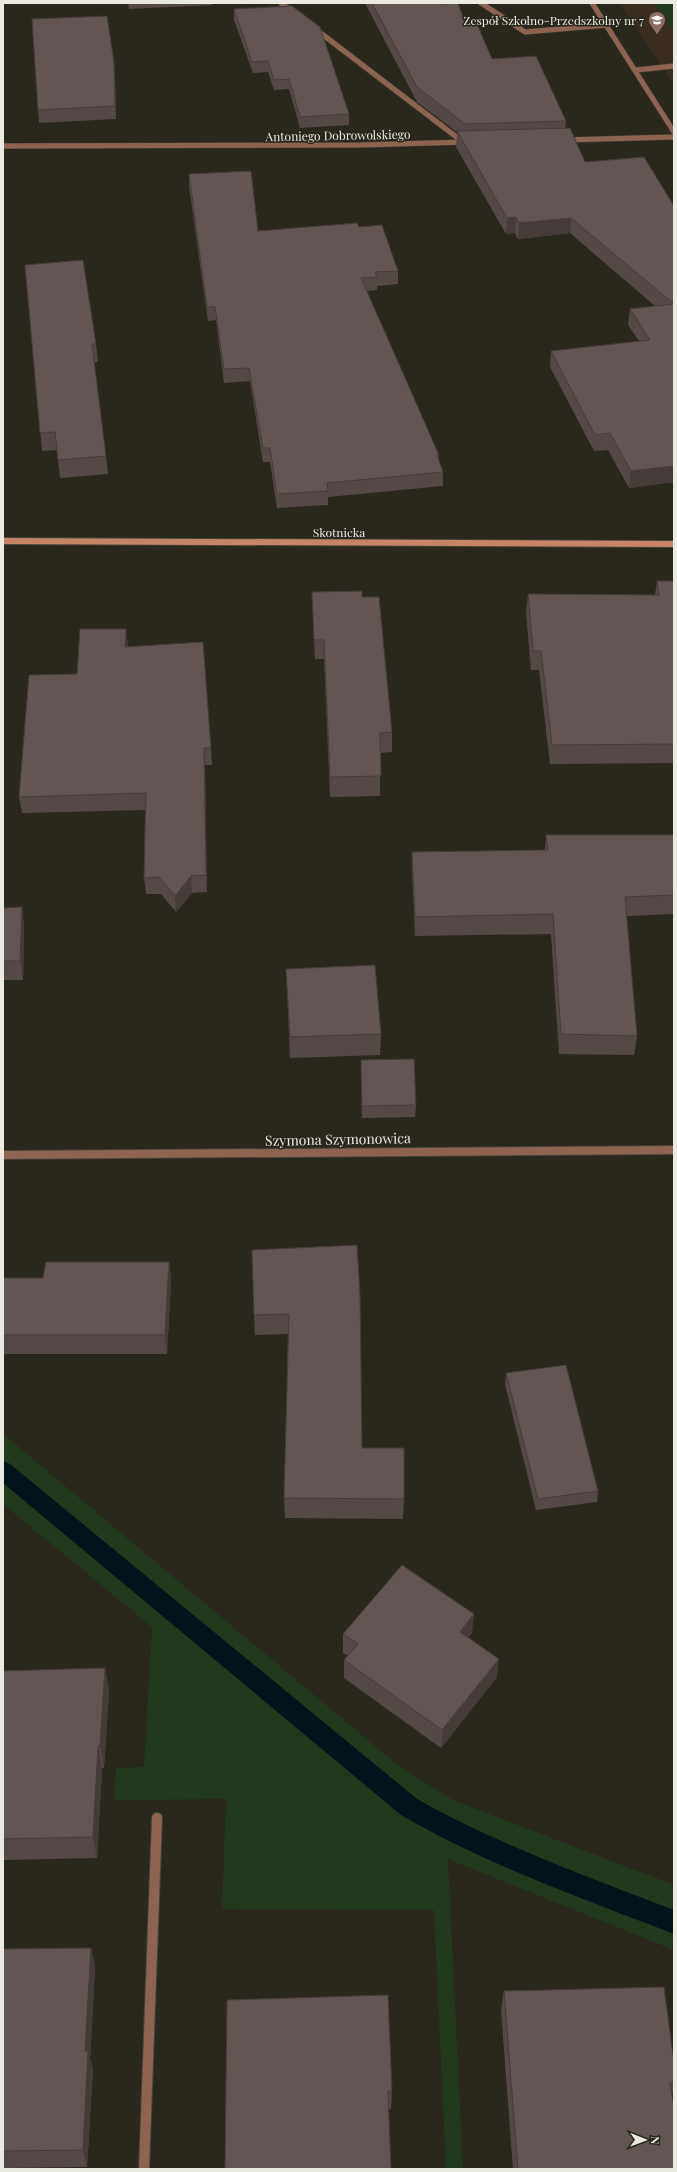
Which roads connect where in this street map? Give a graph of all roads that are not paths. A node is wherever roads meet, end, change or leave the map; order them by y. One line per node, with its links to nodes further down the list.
1 (281, 3): 4 (street)
2 (481, 3): 6 (street)
3 (592, 3): 6 (street)
4 (300, 17)
5 (306, 22): 12 (street)
6 (607, 25): 8 (street)
7 (674, 66): 8 (street)
8 (636, 70): 9 (street)
9 (674, 132)
10 (674, 137): 11 (street)
11 (556, 140)
12 (462, 142): 13 (street, Antoniego Dobrowolskiego); 14 (street, Antoniego Dobrowolskiego)
13 (470, 142)
14 (3, 146)
15 (3, 541): 16 (street, Skotnicka)
16 (674, 544)
17 (674, 1150): 18 (street, Szymona Szymonowica)
18 (3, 1155)
19 (157, 1818): 20 (street)
20 (144, 2169)

